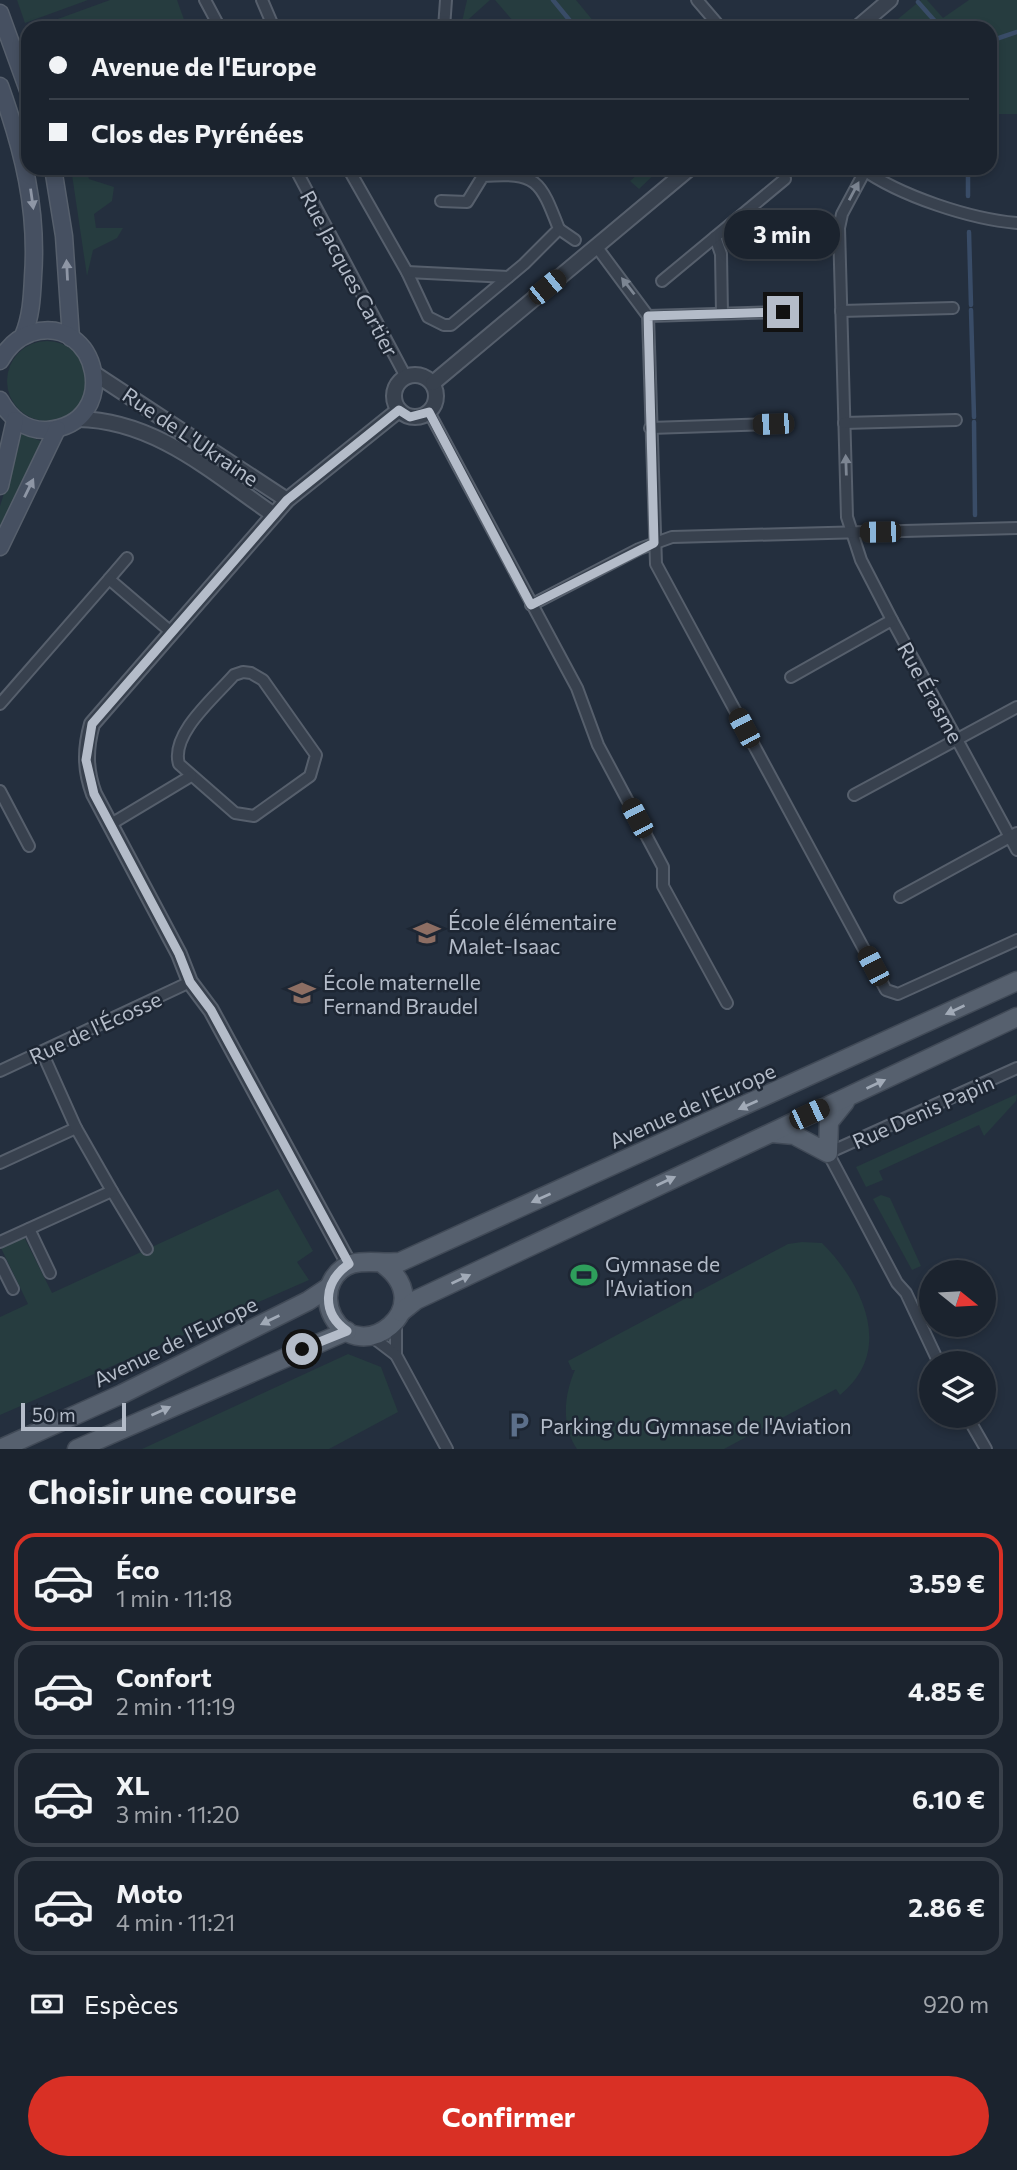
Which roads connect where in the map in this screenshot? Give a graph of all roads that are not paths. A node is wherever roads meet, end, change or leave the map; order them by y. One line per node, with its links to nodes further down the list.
1 (205, 0): 7 (street)
2 (262, 0): 8 (street)
3 (446, 0): 9 (street)
4 (697, 0): 10 (street)
5 (890, 0): 11 (street)
6 (0, 13): 12 (main road)
7 (216, 21)
8 (271, 21)
9 (444, 21)
10 (715, 21)
11 (865, 21)
12 (21, 71)
13 (0, 86): 14 (main road, one-way to 14)
14 (21, 148)
15 (27, 175): 39 (main road, one-way to 39)
16 (54, 175): 40 (main road, one-way to 16)
17 (299, 175): 43 (street, Rue Jacques Cartier)
18 (352, 175): 31 (street)
19 (478, 175): 25 (street)
20 (518, 175): 27 (street)
21 (682, 175): 30 (street)
22 (860, 175): 35 (street, Rue Érasme, one-way to 22)
23 (876, 175): 26 (street)
24 (785, 179): 28 (street)
25 (441, 201)
26 (1017, 223)
27 (559, 229): 29 (street); 32 (street)
28 (715, 237): 33 (street); 37 (street)
29 (575, 240)
30 (596, 246): 38 (street, one-way to 30); 44 (street)
31 (407, 272): 32 (street); 32 (street)
32 (508, 276)
33 (662, 281)
34 (953, 308): 35 (street)
35 (841, 311): 51 (street, Rue Érasme)
36 (783, 312): 37 (street)
37 (722, 313): 38 (street)
38 (648, 316): 53 (street)
39 (23, 336): 40 (main road); 41 (main road)
40 (71, 338): 42 (main road)
41 (1, 357)
42 (95, 374): 48 (main road); 56 (street, Rue de L'Ukraine)
43 (405, 377): 44 (street); 46 (street)
44 (432, 383): 47 (street)
45 (0, 400): 49 (main road)
46 (399, 410): 47 (street); 56 (street)
47 (429, 412): 64 (street)
48 (78, 419): 54 (main road); 57 (street, Rue de L'Ukraine)
49 (15, 420): 54 (main road); 55 (main road)
50 (956, 420): 51 (street)
51 (845, 423): 59 (street, Rue Érasme, one-way to 51)
52 (773, 424): 53 (street)
53 (650, 428): 60 (street)
54 (57, 429): 61 (main road, one-way to 54)
55 (0, 486)
56 (287, 500): 57 (street)
57 (274, 515): 66 (street)
58 (1017, 528): 59 (street)
59 (852, 532): 60 (street); 65 (street, Rue Érasme)
60 (654, 543): 64 (street); 79 (street)
61 (0, 547)
62 (127, 558): 63 (street)
63 (109, 579): 66 (street); 68 (street)
64 (531, 605): 82 (street)
65 (892, 620): 67 (street); 70 (street, Rue Érasme)
66 (172, 632): 74 (street)
67 (791, 677)
68 (0, 704)
69 (1017, 707): 70 (street)
70 (957, 739): 73 (street); 75 (street, Rue Érasme)
71 (191, 776): 71 (street); 74 (street)
72 (0, 791): 76 (street)
73 (854, 796)
74 (111, 824): 81 (street)
75 (1014, 835): 77 (street, Rue Érasme); 78 (street)
76 (29, 846)
77 (1017, 850)
78 (900, 897)
79 (1017, 940)
80 (1017, 981): 98 (main road, Avenue de l'Europe, one-way to 98)
81 (190, 982): 84 (street, Rue de l'Écosse); 97 (street)
82 (727, 1003)
83 (1017, 1017): 87 (main road, one-way to 83)
84 (43, 1052): 86 (street, Rue de l'Écosse); 88 (street)
85 (1017, 1068): 90 (street, Rue Denis Papin)
86 (0, 1071)
87 (849, 1096): 89 (main road); 90 (main road)
88 (76, 1128): 91 (street); 92 (street)
89 (769, 1132): 90 (main road); 102 (main road, one-way to 89)
90 (828, 1153): 105 (street)
91 (0, 1163)
92 (112, 1191): 93 (street); 95 (street)
93 (29, 1228): 94 (street); 99 (street)
94 (0, 1242)
95 (147, 1249)
96 (0, 1263): 101 (street)
97 (349, 1264): 98 (main road, Avenue de l'Europe); 100 (main road, Avenue de l'Europe)
98 (383, 1264): 102 (main road)
99 (50, 1273)
100 (329, 1287): 103 (main road); 108 (main road, Avenue de l'Europe, one-way to 108)
101 (13, 1289)
102 (399, 1317): 104 (main road); 106 (street)
103 (347, 1331): 104 (main road); 109 (main road, one-way to 103)
104 (371, 1336): 106 (street)
105 (933, 1351)
106 (396, 1354): 110 (street)
107 (974, 1428): 111 (street)
108 (0, 1449)
109 (77, 1449)
110 (447, 1449)
111 (986, 1449)

